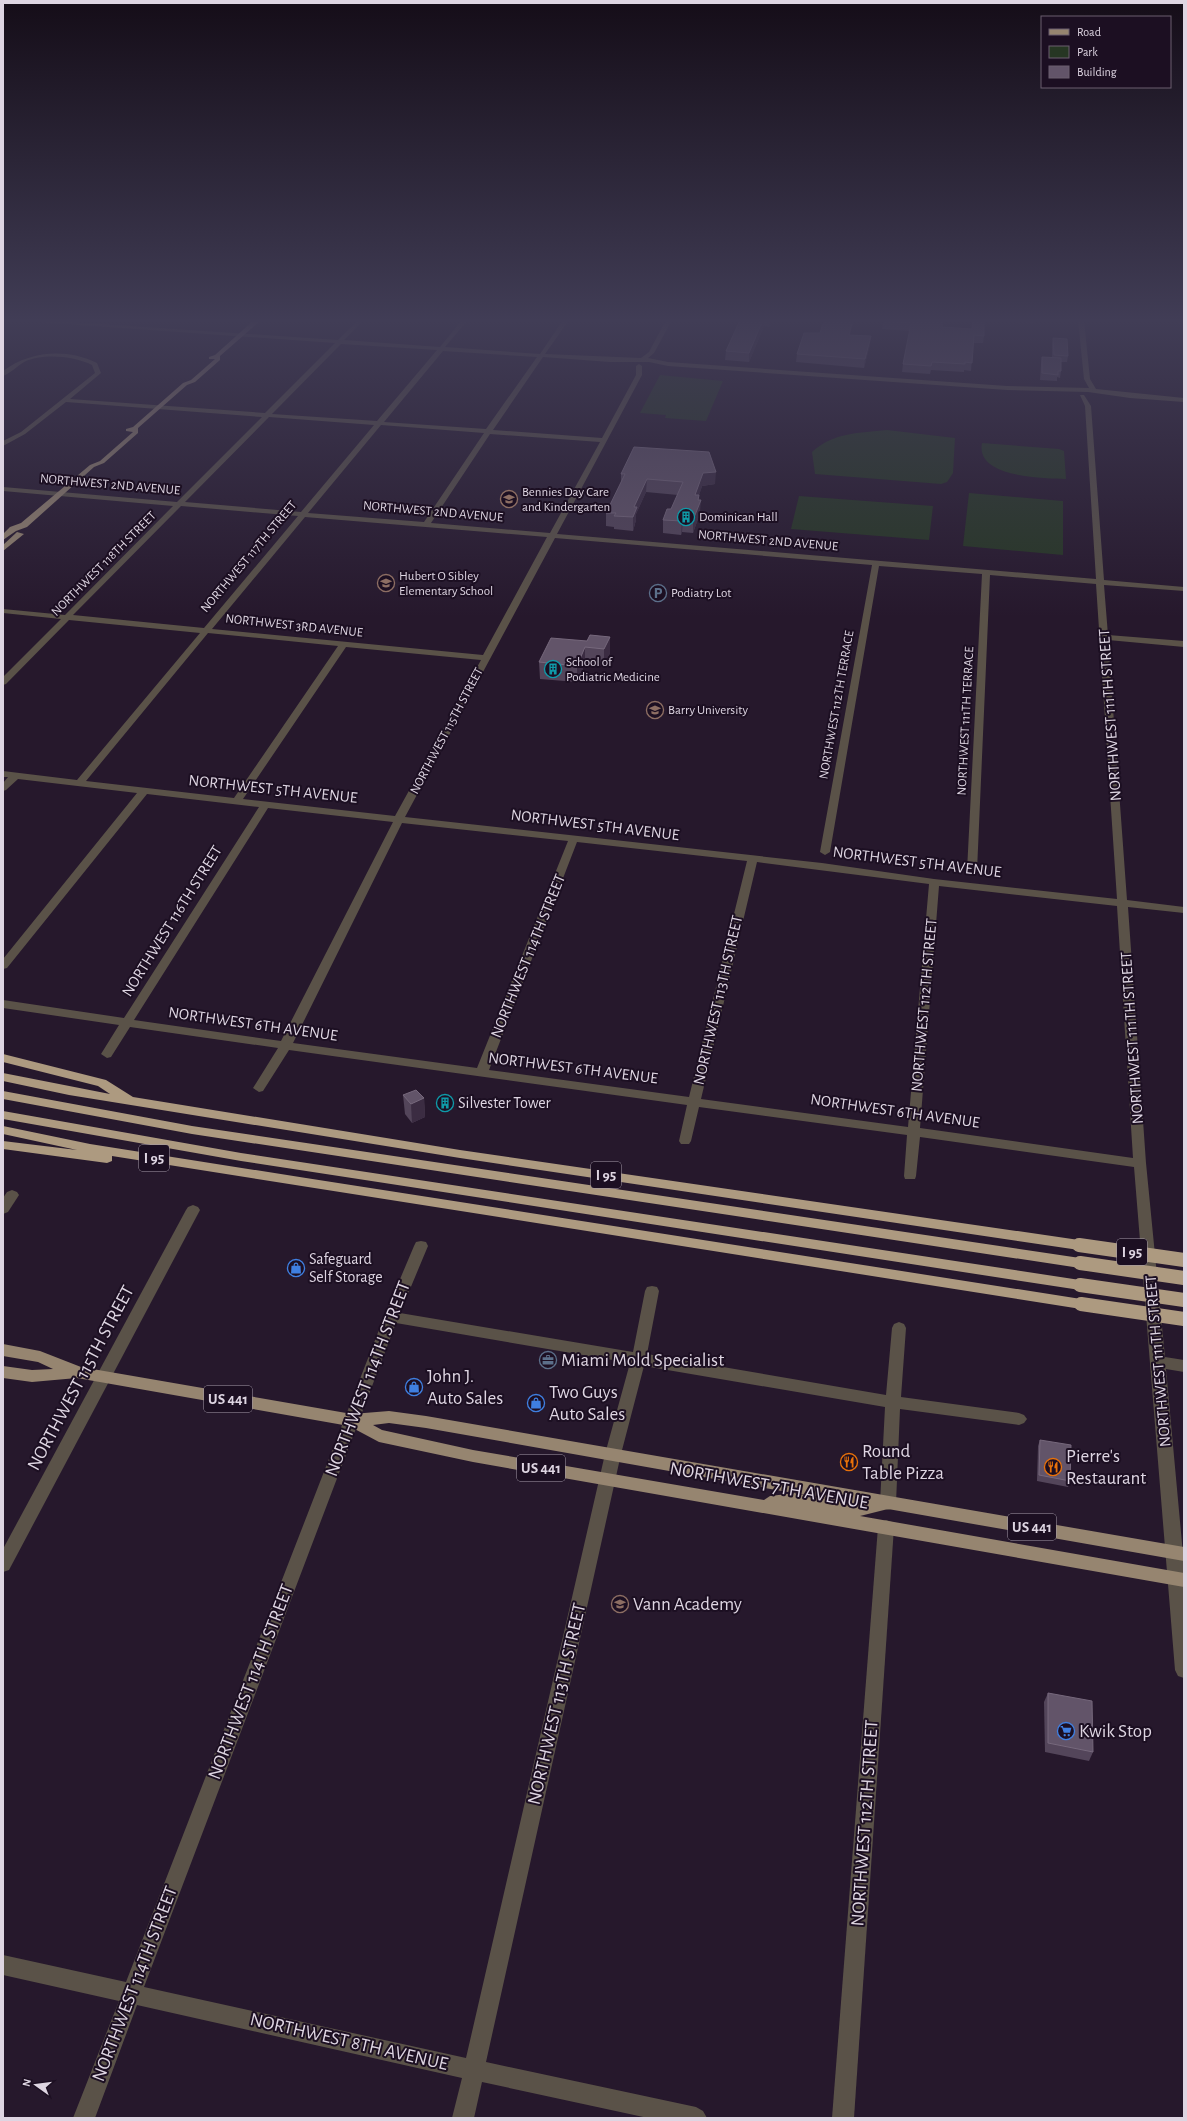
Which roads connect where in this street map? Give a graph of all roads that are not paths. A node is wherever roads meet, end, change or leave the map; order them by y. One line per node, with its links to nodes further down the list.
1 (40, 419): 12 (street)
2 (145, 419): 14 (main road)
3 (264, 419): 15 (street, NORTHWEST 118TH STREET)
4 (324, 419): 9 (street)
5 (383, 419): 9 (street, NORTHWEST 117TH STREET)
6 (498, 419): 10 (street)
7 (614, 419): 11 (street, NORTHWEST 115TH STREET)
8 (1095, 419): 24 (street, NORTHWEST 111TH STREET)
9 (379, 424): 10 (street); 16 (street, NORTHWEST 117TH STREET)
10 (489, 432): 11 (street); 17 (street)
11 (602, 440): 19 (street, NORTHWEST 115TH STREET)
12 (3, 444)
13 (3, 489): 14 (street, NORTHWEST 2ND AVENUE)
14 (61, 493): 15 (street, NORTHWEST 2ND AVENUE); 18 (main road)
15 (180, 503): 16 (street, NORTHWEST 2ND AVENUE); 28 (street, NORTHWEST 118TH STREET)
16 (302, 513): 17 (street, NORTHWEST 2ND AVENUE); 29 (street, NORTHWEST 117TH STREET)
17 (427, 524): 19 (street, NORTHWEST 2ND AVENUE)
18 (24, 525): 20 (main road); 21 (main road)
19 (552, 534): 22 (street, NORTHWEST 2ND AVENUE); 33 (street, NORTHWEST 115TH STREET)
20 (3, 538)
21 (3, 549)
22 (876, 562): 23 (street, NORTHWEST 2ND AVENUE); 44 (street, NORTHWEST 112TH TERRACE)
23 (986, 572): 24 (street, NORTHWEST 2ND AVENUE); 46 (street, NORTHWEST 111TH TERRACE)
24 (1100, 583): 25 (street, NORTHWEST 2ND AVENUE); 26 (street, NORTHWEST 2ND AVENUE); 30 (street, NORTHWEST 111TH STREET)
25 (1184, 589)
26 (1184, 592)
27 (3, 611): 28 (street, NORTHWEST 3RD AVENUE)
28 (68, 617): 29 (street, NORTHWEST 3RD AVENUE); 34 (street, NORTHWEST 118TH STREET)
29 (204, 630): 31 (street, NORTHWEST 3RD AVENUE); 37 (street, NORTHWEST 117TH STREET)
30 (1104, 636): 32 (street); 48 (street, NORTHWEST 111TH STREET)
31 (344, 644): 33 (street, NORTHWEST 3RD AVENUE); 40 (street)
32 (1184, 644)
33 (486, 658): 42 (street, NORTHWEST 115TH STREET)
34 (3, 682)
35 (3, 774): 36 (street, NORTHWEST 5TH AVENUE)
36 (15, 776): 37 (street, NORTHWEST 5TH AVENUE); 38 (street)
37 (79, 783): 39 (street, NORTHWEST 5TH AVENUE)
38 (3, 788)
39 (144, 791): 40 (street, NORTHWEST 5TH AVENUE); 50 (street)
40 (237, 801): 41 (street, NORTHWEST 5TH AVENUE)
41 (265, 805): 42 (street, NORTHWEST 5TH AVENUE); 52 (street, NORTHWEST 116TH STREET)
42 (399, 819): 43 (street, NORTHWEST 5TH AVENUE); 53 (street, NORTHWEST 115TH STREET)
43 (574, 838): 45 (street, NORTHWEST 5TH AVENUE); 56 (street, NORTHWEST 114TH STREET)
44 (825, 852)
45 (752, 860): 47 (street, NORTHWEST 5TH AVENUE); 60 (street, NORTHWEST 113TH STREET)
46 (972, 871)
47 (934, 882): 48 (street, NORTHWEST 5TH AVENUE); 64 (street, NORTHWEST 112TH STREET)
48 (1123, 903): 49 (street, NORTHWEST 5TH AVENUE); 67 (street, NORTHWEST 111TH STREET)
49 (1184, 910)
50 (3, 966)
51 (3, 1004): 52 (street, NORTHWEST 6TH AVENUE)
52 (127, 1023): 53 (street, NORTHWEST 6TH AVENUE); 54 (street, NORTHWEST 116TH STREET)
53 (285, 1046): 56 (street, NORTHWEST 6TH AVENUE); 58 (street, NORTHWEST 115TH STREET)
54 (107, 1054)
55 (3, 1058): 61 (highway)
56 (481, 1074): 60 (street, NORTHWEST 6TH AVENUE)
57 (3, 1077): 61 (highway, I 95)
58 (259, 1088)
59 (3, 1095): 75 (highway, bridge)
60 (694, 1100): 64 (street, NORTHWEST 6TH AVENUE); 65 (street, NORTHWEST 113TH STREET)
61 (133, 1102): 74 (highway, I 95, bridge)
62 (3, 1115): 77 (highway, bridge)
63 (3, 1130): 69 (highway, I 95)
64 (914, 1131): 67 (street, NORTHWEST 6TH AVENUE); 68 (street, NORTHWEST 112TH STREET)
65 (685, 1141)
66 (3, 1145): 69 (highway)
67 (1140, 1163): 83 (street, NORTHWEST 111TH STREET)
68 (910, 1176)
69 (306, 1183): 79 (highway, I 95, bridge)
70 (12, 1195): 71 (street)
71 (3, 1209)
72 (193, 1210): 87 (street, NORTHWEST 115TH STREET)
73 (421, 1246): 78 (street, NORTHWEST 114TH STREET)
74 (1184, 1260)
75 (1184, 1278)
76 (652, 1291): 82 (street, NORTHWEST 113TH STREET)
77 (1184, 1300)
78 (391, 1317): 82 (street); 90 (street, NORTHWEST 114TH STREET)
79 (1184, 1318)
80 (899, 1328): 88 (street)
81 (3, 1350): 86 (main road, NORTHWEST 7TH AVENUE / US 441)
82 (639, 1359): 88 (street); 91 (street, NORTHWEST 113TH STREET)
83 (1158, 1362): 84 (street); 96 (street, NORTHWEST 111TH STREET)
84 (1184, 1366)
85 (3, 1372): 86 (main road, NORTHWEST 7TH AVENUE / US 441)
86 (79, 1373): 87 (main road, NORTHWEST 7TH AVENUE / US 441)
87 (104, 1377): 90 (main road, NORTHWEST 7TH AVENUE / US 441); 97 (street, NORTHWEST 115TH STREET)
88 (894, 1402): 89 (street); 93 (street)
89 (1019, 1419)
90 (352, 1420): 91 (main road, NORTHWEST 7TH AVENUE / US 441); 92 (main road, NORTHWEST 7TH AVENUE / US 441); 101 (street, NORTHWEST 114TH STREET)
91 (614, 1454): 92 (street, NORTHWEST 113TH STREET); 93 (main road, NORTHWEST 7TH AVENUE / US 441)
92 (608, 1479): 94 (main road, NORTHWEST 7TH AVENUE / US 441); 102 (street, NORTHWEST 113TH STREET)
93 (888, 1502): 94 (main road); 96 (main road, NORTHWEST 7TH AVENUE / US 441)
94 (755, 1504): 95 (main road, NORTHWEST 7TH AVENUE / US 441)
95 (886, 1527): 98 (main road, NORTHWEST 7TH AVENUE / US 441); 106 (street, NORTHWEST 112TH STREET)
96 (1179, 1553): 98 (street, NORTHWEST 111TH STREET)
97 (3, 1565)
98 (1180, 1580): 99 (street, NORTHWEST 111TH STREET)
99 (1184, 1670)
100 (3, 1965): 101 (street, NORTHWEST 8TH AVENUE)
101 (132, 1993): 102 (street, NORTHWEST 8TH AVENUE); 103 (street, NORTHWEST 114TH STREET)
102 (474, 2070): 104 (street, NORTHWEST 113TH STREET); 105 (street, NORTHWEST 8TH AVENUE)
103 (84, 2118)
104 (463, 2118)
105 (696, 2118)
106 (843, 2118)

